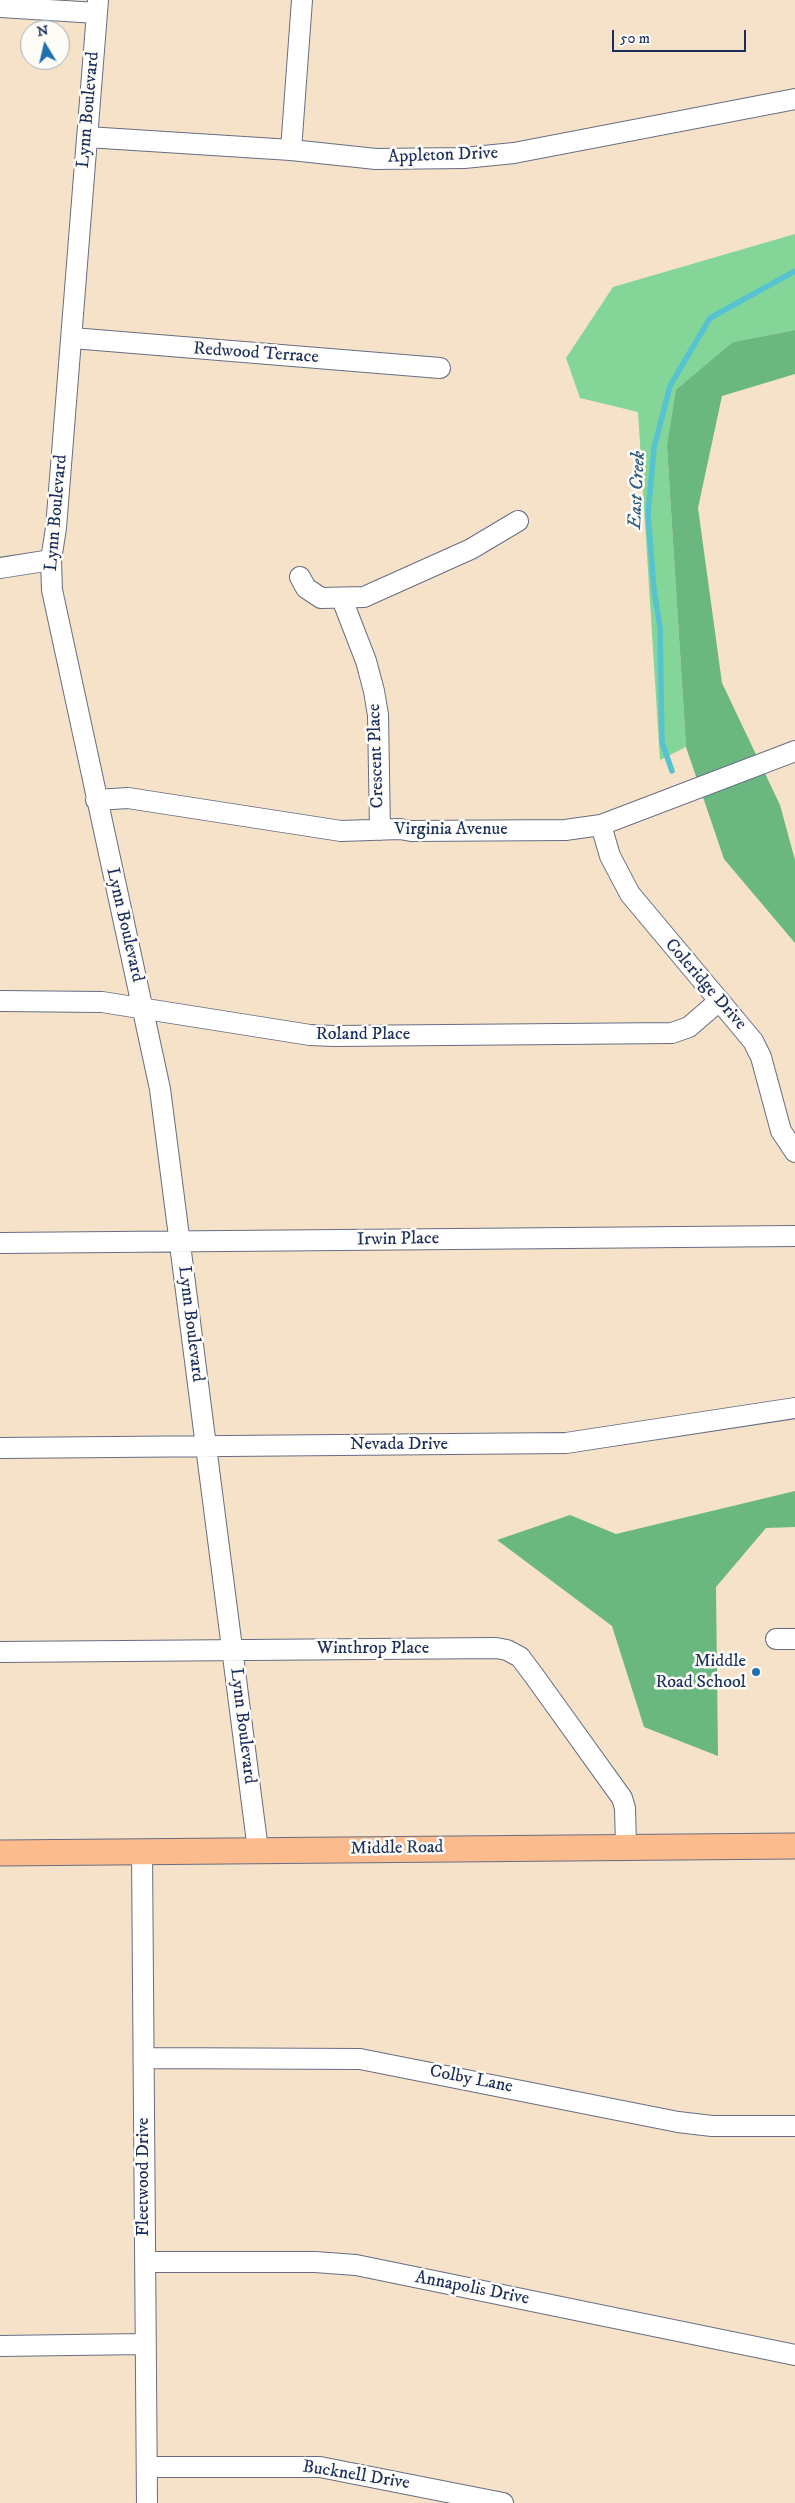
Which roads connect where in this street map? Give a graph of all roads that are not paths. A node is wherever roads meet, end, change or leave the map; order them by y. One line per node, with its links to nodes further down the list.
1 (302, 0): 6 (street)
2 (0, 7): 3 (street)
3 (98, 7): 5 (street, Lynn Boulevard)
4 (795, 99): 6 (street, Appleton Drive)
5 (87, 137): 6 (street, Appleton Drive); 7 (street, Lynn Boulevard)
6 (291, 150)
7 (72, 338): 8 (street, Redwood Terrace); 10 (street, Lynn Boulevard)
8 (440, 368)
9 (518, 521): 13 (street)
10 (51, 560): 11 (street); 15 (street, Lynn Boulevard)
11 (0, 568)
12 (300, 577): 13 (street)
13 (342, 599): 17 (street, Crescent Place)
14 (795, 751): 16 (street, Virginia Avenue)
15 (96, 800): 17 (street, Virginia Avenue); 20 (street, Lynn Boulevard)
16 (601, 825): 17 (street, Virginia Avenue); 18 (street, Coleridge Drive)
17 (380, 830)
18 (719, 1001): 20 (street, Roland Place); 21 (street, Coleridge Drive)
19 (0, 1002): 20 (street, Roland Place)
20 (143, 1008): 23 (street, Lynn Boulevard)
21 (795, 1152)
22 (795, 1236): 23 (street, Irwin Place)
23 (179, 1242): 24 (street, Irwin Place); 26 (street, Lynn Boulevard)
24 (0, 1243)
25 (795, 1408): 26 (street, Nevada Drive)
26 (206, 1446): 27 (street, Nevada Drive); 28 (street, Lynn Boulevard)
27 (0, 1448)
28 (232, 1650): 29 (street, Winthrop Place); 31 (street, Winthrop Place); 32 (street, Lynn Boulevard)
29 (0, 1652)
30 (795, 1846): 31 (main road, Middle Road)
31 (626, 1847): 32 (main road, Middle Road)
32 (258, 1850): 33 (main road, Middle Road)
33 (142, 1852): 34 (main road, Middle Road); 35 (street, Fleetwood Drive)
34 (0, 1853)
35 (144, 2058): 36 (street, Colby Lane); 37 (street, Fleetwood Drive)
36 (795, 2126)
37 (145, 2262): 38 (street, Fleetwood Drive); 40 (street, Annapolis Drive)
38 (144, 2344): 39 (street); 41 (street, Fleetwood Drive)
39 (0, 2346)
40 (795, 2355)
41 (147, 2467): 42 (street, Fleetwood Drive); 43 (street, Bucknell Drive)
42 (147, 2503)
43 (503, 2503)

